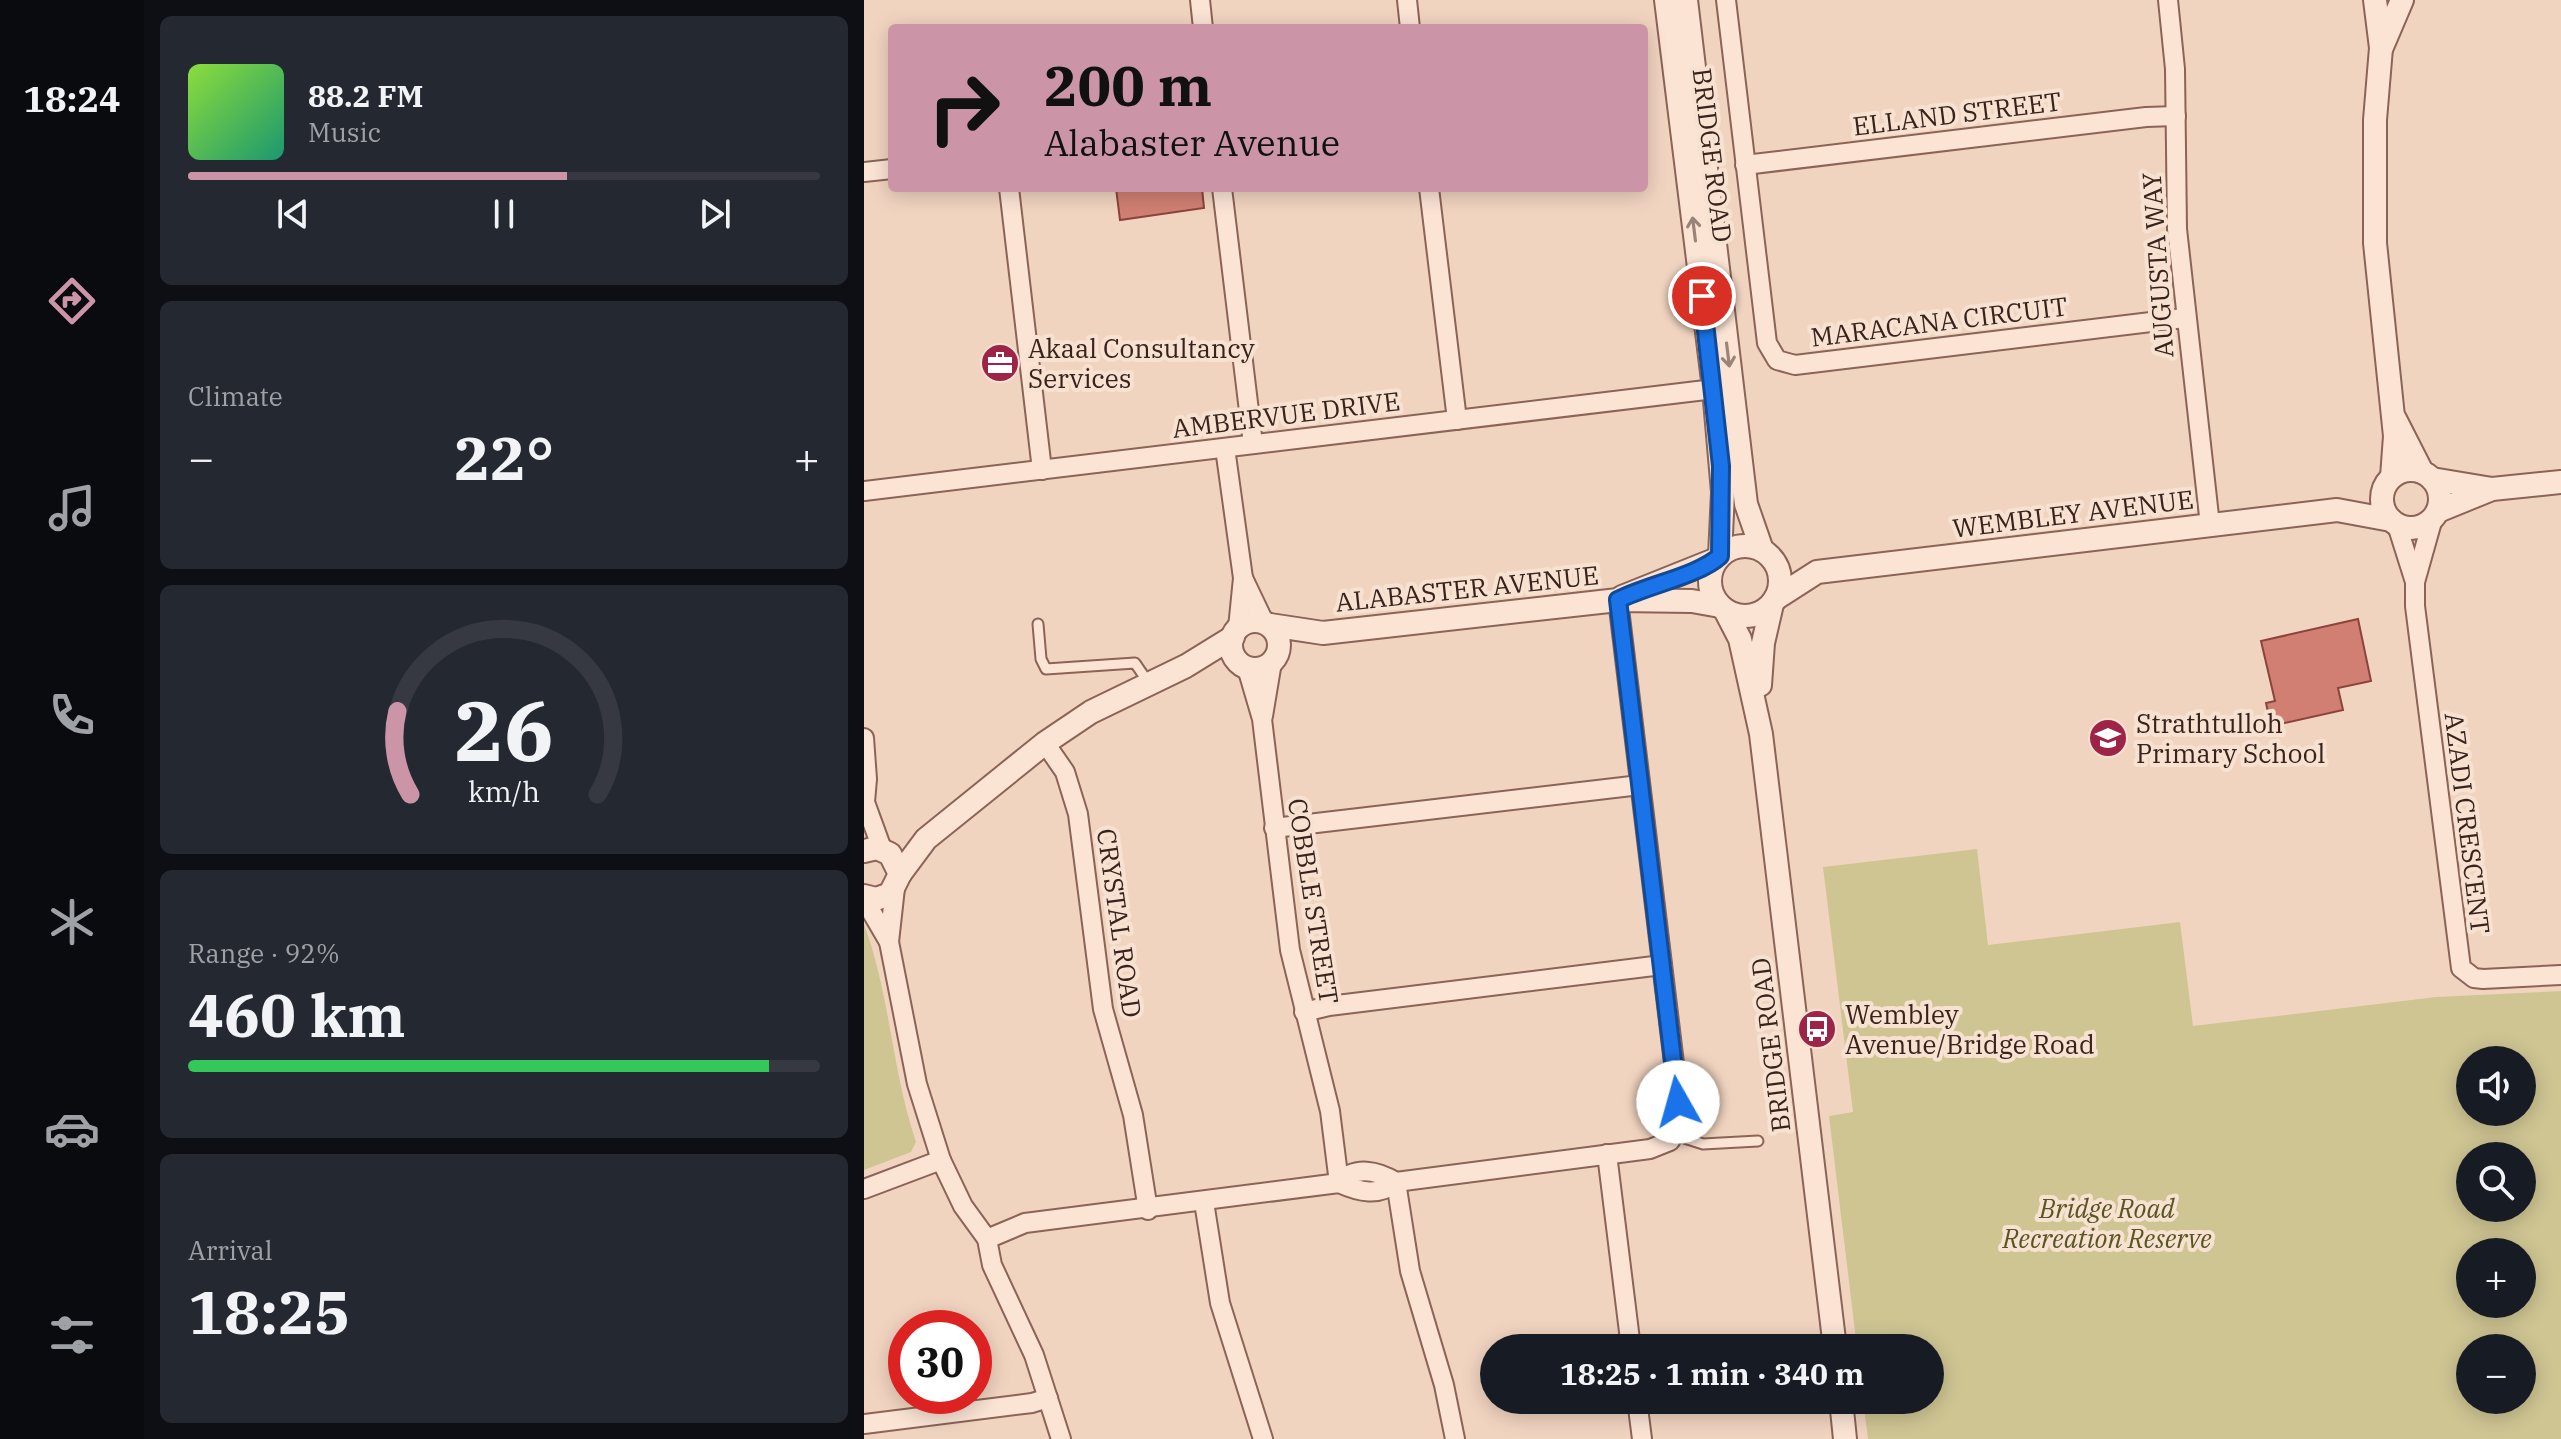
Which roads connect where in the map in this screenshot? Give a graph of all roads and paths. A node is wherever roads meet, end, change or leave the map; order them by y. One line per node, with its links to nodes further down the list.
1 (1200, 0): 9 (street)
2 (1407, 0): 10 (street)
3 (1666, 0): 20 (street, BRIDGE ROAD, one-way to 3)
4 (1686, 0): 35 (street, BRIDGE ROAD, one-way to 35)
5 (1726, 0): 13 (street, MARACANA CIRCUIT)
6 (2168, 0): 12 (street, AUGUSTA WAY)
7 (2375, 0): 11 (street)
8 (2402, 0): 11 (street)
9 (1203, 24)
10 (1410, 24)
11 (2381, 48): 21 (street)
12 (2176, 116): 13 (street, ELLAND STREET); 19 (street, AUGUSTA WAY)
13 (1745, 165): 19 (street, MARACANA CIRCUIT)
14 (888, 169): 15 (street)
15 (864, 172)
16 (1009, 192): 25 (street)
17 (1222, 192): 23 (street)
18 (1429, 192): 22 (street)
19 (2184, 318): 34 (street, AUGUSTA WAY)
20 (1714, 389): 22 (street, AMBERVUE DRIVE); 36 (street, BRIDGE ROAD)
21 (2392, 414): 26 (street); 28 (street)
22 (1457, 420): 23 (street, AMBERVUE DRIVE)
23 (1253, 444): 24 (street, AMBERVUE DRIVE)
24 (1225, 448): 25 (street, AMBERVUE DRIVE); 38 (street)
25 (1042, 470): 30 (street, AMBERVUE DRIVE)
26 (2427, 476): 28 (street); 29 (street); 32 (street)
27 (2561, 482): 29 (street)
28 (2387, 484): 31 (street, WEMBLEY AVENUE); 33 (street)
29 (2492, 489): 32 (street)
30 (864, 491)
31 (2337, 510): 33 (street, WEMBLEY AVENUE); 34 (street, WEMBLEY AVENUE)
32 (2435, 514): 33 (street); 39 (street, AZADI CRESCENT)
33 (2394, 523): 39 (street, AZADI CRESCENT)
34 (2210, 525): 37 (street, WEMBLEY AVENUE)
35 (1767, 554): 36 (street); 37 (street, WEMBLEY AVENUE); 41 (street)
36 (1719, 558): 40 (street, ALABASTER AVENUE); 42 (street)
37 (1817, 572): 41 (street, WEMBLEY AVENUE)
38 (1243, 578): 44 (street); 45 (street)
39 (2415, 582): 64 (street, AZADI CRESCENT)
40 (1618, 600): 42 (street, ALABASTER AVENUE); 46 (street, ALABASTER AVENUE); 55 (street)
41 (1774, 602): 42 (street); 52 (street, BRIDGE ROAD)
42 (1723, 608): 52 (street, BRIDGE ROAD)
43 (1038, 624): 50 (lane)
44 (1267, 624): 45 (street); 46 (street, ALABASTER AVENUE); 47 (street)
45 (1236, 632): 48 (street); 49 (street)
46 (1323, 633): 47 (street, ALABASTER AVENUE)
47 (1274, 659): 48 (street); 51 (street, COBBLE STREET)
48 (1243, 665): 49 (street); 51 (street, COBBLE STREET)
49 (1186, 666): 50 (street)
50 (1148, 682): 54 (street)
51 (1262, 719): 57 (street, COBBLE STREET)
52 (1761, 734): 77 (street, BRIDGE ROAD)
53 (864, 738): 56 (street)
54 (1045, 743): 58 (street); 74 (street, CRYSTAL ROAD)
55 (1640, 785): 57 (street); 63 (street)
56 (865, 809): 59 (street)
57 (1274, 828): 65 (street, COBBLE STREET)
58 (926, 839): 59 (street); 60 (street)
59 (877, 850): 60 (street)
60 (897, 881): 61 (street); 62 (street)
61 (864, 897): 62 (street)
62 (889, 942): 69 (street)
63 (1662, 965): 65 (street); 66 (street)
64 (2561, 975)
65 (1304, 1012): 71 (street, COBBLE STREET)
66 (1675, 1135): 67 (lane); 68 (street)
67 (1758, 1141)
68 (1607, 1154): 70 (street); 76 (street)
69 (941, 1160): 72 (street); 75 (street)
70 (1396, 1182): 71 (street); 84 (street)
71 (1339, 1183): 73 (street)
72 (864, 1189)
73 (1204, 1202): 74 (street); 83 (street)
74 (1148, 1210): 75 (street)
75 (987, 1239): 78 (street)
76 (1629, 1334)
77 (1833, 1334)
78 (1048, 1398): 81 (street); 82 (street)
79 (1639, 1414): 85 (street)
80 (1842, 1414): 86 (street)
81 (864, 1424)
82 (1061, 1439)
83 (1263, 1439)
84 (1455, 1439)
85 (1642, 1439)
86 (1845, 1439)

